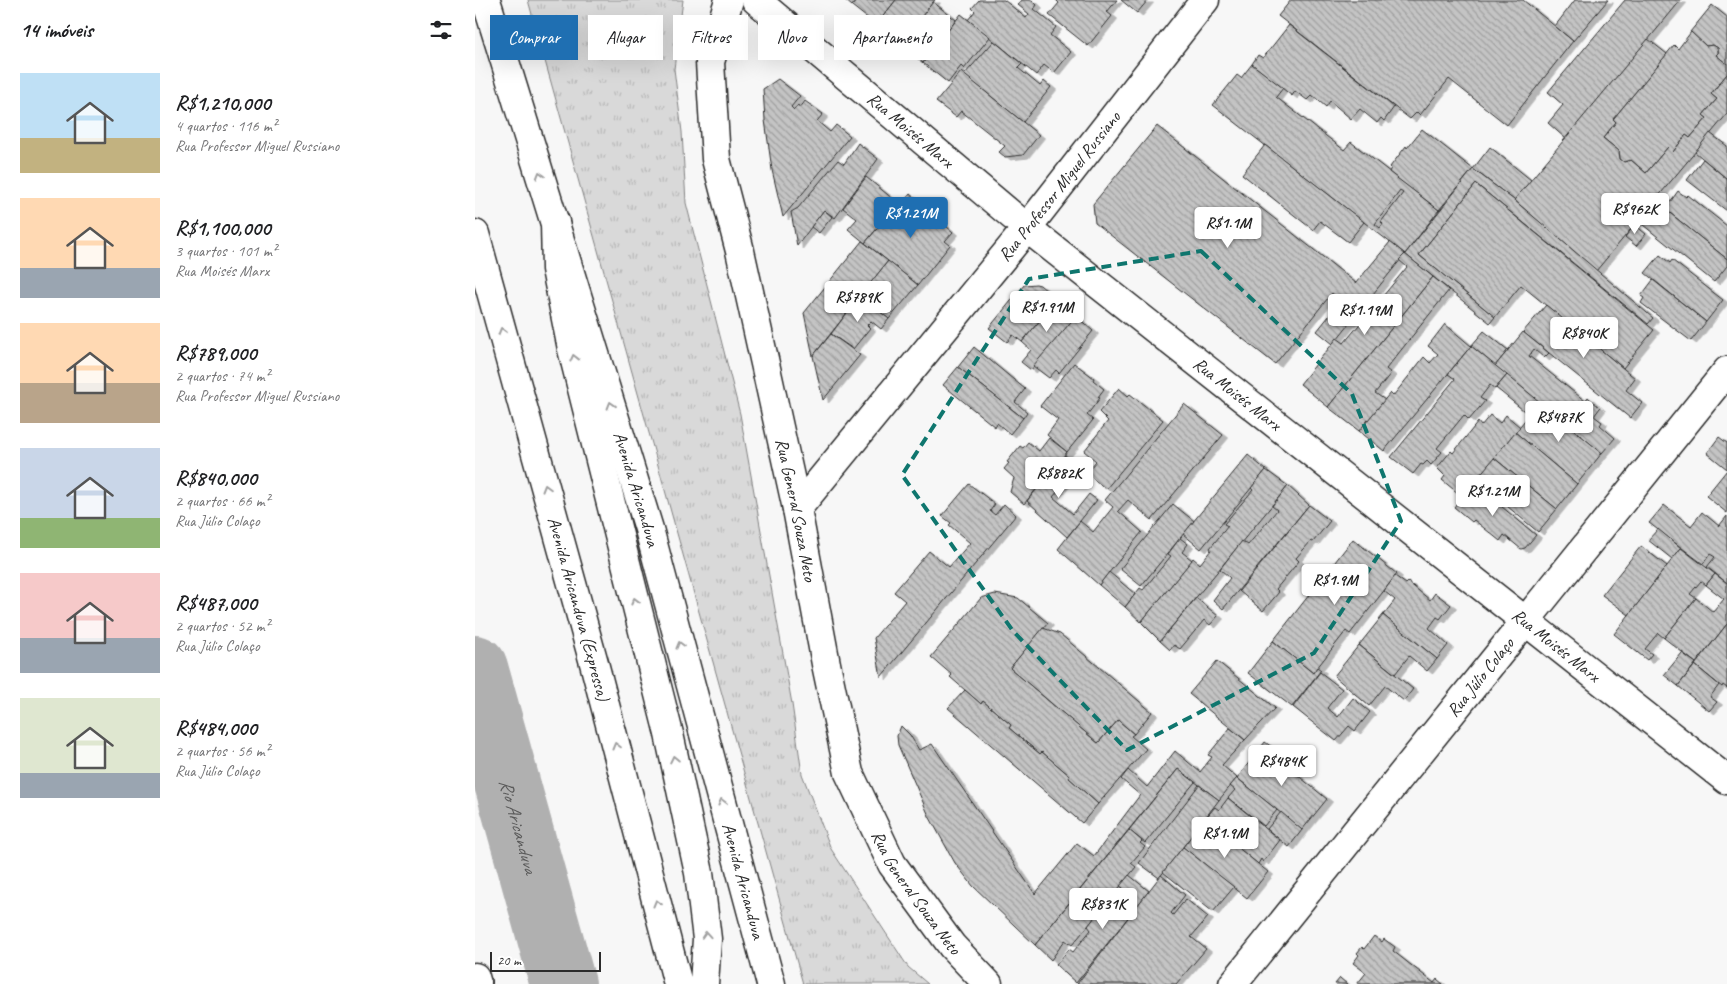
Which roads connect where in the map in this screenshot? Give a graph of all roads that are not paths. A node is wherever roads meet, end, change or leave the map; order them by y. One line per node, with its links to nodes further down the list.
1 (486, 0): 5 (main road, Avenida Aricanduva, one-way to 1)
2 (729, 0): 9 (main road, Rua General Souza Neto)
3 (756, 0): 6 (main road, Rua Moisés Marx)
4 (1205, 0): 6 (main road, Rua Professor Miguel Russiano)
5 (555, 222): 15 (main road, one-way to 5); 16 (main road, Avenida Aricanduva, one-way to 5)
6 (1027, 228): 9 (main road, Rua Professor Miguel Russiano); 10 (main road, Rua Moisés Marx)
7 (475, 234): 14 (main road, Avenida Aricanduva (Expressa), one-way to 7)
8 (1727, 371): 10 (main road, Rua Júlio Colaço)
9 (797, 509): 17 (main road, Rua General Souza Neto)
10 (1525, 620): 11 (main road, Rua Moisés Marx); 18 (main road, Rua Júlio Colaço)
11 (1727, 780)
12 (475, 977): 13 (main road)
13 (477, 984)
14 (678, 984)
15 (704, 984)
16 (771, 984)
17 (988, 984)
18 (1233, 984)

